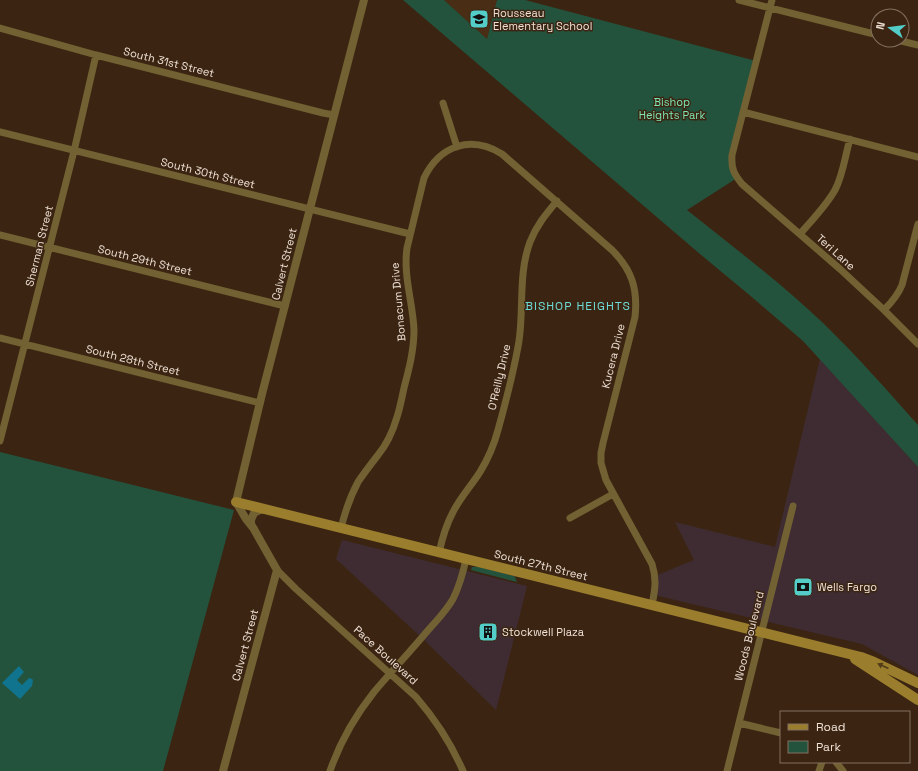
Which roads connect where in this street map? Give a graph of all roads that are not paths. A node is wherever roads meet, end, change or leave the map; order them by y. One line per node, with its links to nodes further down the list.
1 (363, 0): 10 (street, Calvert Street)
2 (739, 0): 4 (street)
3 (772, 0): 4 (street)
4 (770, 8): 6 (street); 9 (street)
5 (0, 28): 7 (street, South 31st Street)
6 (870, 33)
7 (96, 55): 10 (street, South 31st Street); 14 (street, Sherman Street)
8 (443, 103): 13 (street)
9 (743, 112): 12 (street); 20 (street, Teri Lane)
10 (334, 115): 17 (street, Calvert Street)
11 (0, 132): 14 (street, South 30th Street)
12 (850, 139): 15 (street); 20 (street)
13 (457, 147): 16 (street, Kucera Drive); 19 (street, Bonacum Drive)
14 (74, 151): 17 (street, South 30th Street); 22 (street, Sherman Street)
15 (918, 157)
16 (557, 201): 30 (street, Kucera Drive); 37 (street, O'Reilly Drive)
17 (310, 209): 19 (street, South 30th Street); 23 (street, Calvert Street)
18 (918, 224): 24 (street)
19 (410, 234): 35 (street, Bonacum Drive)
20 (800, 234): 24 (street, Teri Lane)
21 (0, 235): 22 (street, South 29th Street)
22 (50, 248): 23 (street, South 29th Street); 26 (street, Sherman Street)
23 (285, 306): 28 (street, Calvert Street)
24 (884, 310): 27 (street, Teri Lane)
25 (0, 338): 26 (street, South 28th Street)
26 (25, 344): 28 (street, South 28th Street); 29 (street, Sherman Street)
27 (918, 344)
28 (260, 403): 31 (street, Calvert Street)
29 (0, 441)
30 (613, 494): 34 (street); 40 (street, Kucera Drive)
31 (236, 502): 33 (main road, South 27th Street); 36 (street)
32 (793, 506): 41 (street, Woods Boulevard)
33 (266, 509): 35 (main road, South 27th Street); 36 (street)
34 (570, 518)
35 (341, 528): 37 (main road, South 27th Street)
36 (254, 530): 39 (street)
37 (439, 553): 38 (main road, South 27th Street)
38 (466, 559): 40 (main road, South 27th Street); 43 (street)
39 (277, 570): 43 (street, Pace Boulevard); 50 (street, Calvert Street)
40 (652, 605): 41 (main road, South 27th Street)
41 (762, 632): 42 (main road, South 27th Street); 47 (street, Woods Boulevard)
42 (840, 652): 44 (main road, South 27th Street, one-way to 42); 45 (main road, South 27th Street)
43 (391, 674): 51 (street); 52 (street, Pace Boulevard)
44 (916, 681): 45 (main road)
45 (891, 682): 46 (main road, South 27th Street)
46 (918, 700)
47 (739, 723): 48 (street); 53 (street, Woods Boulevard)
48 (780, 733)
49 (837, 763): 54 (street)
50 (223, 771)
51 (330, 771)
52 (462, 771)
53 (727, 771)
54 (843, 771)

